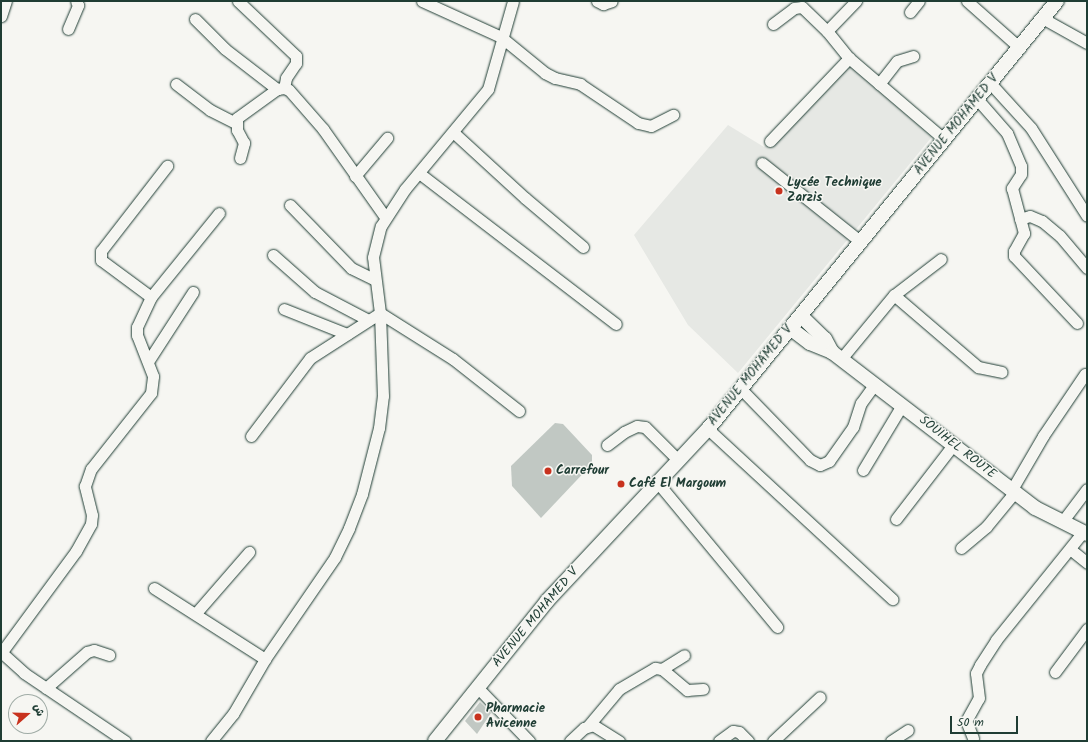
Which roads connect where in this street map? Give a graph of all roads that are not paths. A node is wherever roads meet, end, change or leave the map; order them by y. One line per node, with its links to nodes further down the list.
1 (6, 1): 14 (street)
2 (76, 1): 18 (street)
3 (238, 1): 12 (street)
4 (422, 1): 20 (street)
5 (513, 1): 20 (street)
6 (597, 1): 7 (street)
7 (612, 1)
8 (856, 1): 19 (street)
9 (919, 1): 13 (street)
10 (967, 1): 22 (street)
11 (1057, 1): 16 (main road, AVENUE MOHAMED V)
12 (250, 5): 28 (street)
13 (910, 12)
14 (1, 16)
15 (195, 19): 28 (street)
16 (1044, 19): 21 (street); 22 (main road, AVENUE MOHAMED V)
17 (773, 24): 19 (street)
18 (68, 29)
19 (827, 30): 24 (street)
20 (501, 37): 30 (street); 32 (street)
21 (1087, 42)
22 (1020, 48): 27 (main road, AVENUE MOHAMED V)
23 (913, 56): 26 (street)
24 (849, 58): 26 (street); 34 (street)
25 (176, 84): 31 (street)
26 (879, 84): 35 (street)
27 (991, 84): 29 (main road, AVENUE MOHAMED V); 43 (street)
28 (280, 88): 31 (street); 40 (street)
29 (978, 100): 35 (main road, AVENUE MOHAMED V); 45 (street)
30 (673, 115)
31 (236, 123): 36 (street)
32 (453, 132): 39 (street); 47 (street)
33 (387, 138): 40 (street)
34 (770, 140)
35 (945, 140): 46 (main road, AVENUE MOHAMED V)
36 (240, 158)
37 (762, 163): 46 (street)
38 (167, 166): 54 (street)
39 (419, 173): 44 (street); 60 (street)
40 (355, 176): 44 (street)
41 (290, 205): 51 (street)
42 (219, 212): 54 (street)
43 (1087, 216)
44 (385, 217): 51 (street)
45 (1020, 219): 50 (street); 59 (street)
46 (861, 242): 57 (main road, AVENUE MOHAMED V)
47 (584, 247)
48 (273, 255): 58 (street)
49 (941, 259): 53 (street)
50 (1087, 268)
51 (374, 279): 56 (street)
52 (193, 292): 64 (street)
53 (894, 295): 63 (street); 65 (street)
54 (152, 297): 64 (street)
55 (284, 309): 62 (street)
56 (380, 313): 58 (street); 70 (street); 95 (street)
57 (801, 316): 61 (main road, AVENUE MOHAMED V); 63 (main road)
58 (368, 320): 62 (street)
59 (1077, 323)
60 (616, 324)
61 (790, 328): 63 (main road); 68 (main road, AVENUE MOHAMED V)
62 (347, 334): 72 (street)
63 (837, 355): 67 (main road, SOUIHEL ROUTE)
64 (149, 360): 92 (street)
65 (1001, 372)
66 (1085, 374): 79 (street)
67 (875, 384): 68 (street); 69 (main road, SOUIHEL ROUTE)
68 (741, 389): 71 (main road, AVENUE MOHAMED V)
69 (902, 405): 74 (main road, SOUIHEL ROUTE); 76 (street)
70 (519, 411)
71 (708, 429): 75 (main road, AVENUE MOHAMED V); 88 (street)
72 (251, 436)
73 (607, 445): 75 (street)
74 (953, 445): 79 (main road, SOUIHEL ROUTE); 80 (street)
75 (678, 460): 77 (main road, AVENUE MOHAMED V)
76 (863, 470)
77 (658, 482): 90 (street); 99 (main road, AVENUE MOHAMED V)
78 (1087, 489): 81 (street)
79 (1013, 492): 81 (main road, SOUIHEL ROUTE); 83 (street)
80 (896, 519)
81 (1062, 522): 82 (main road, SOUIHEL ROUTE)
82 (1085, 533): 84 (street)
83 (961, 548)
84 (1070, 549): 86 (street); 104 (street)
85 (249, 552): 89 (street)
86 (1087, 563)
87 (154, 588): 89 (street)
88 (892, 599)
89 (196, 613): 95 (street)
90 (777, 627)
91 (1087, 629): 97 (street)
92 (1, 652): 98 (street)
93 (109, 655): 98 (street)
94 (684, 655): 96 (street)
95 (265, 659): 106 (street)
96 (662, 668): 100 (street); 102 (street)
97 (1055, 672)
98 (46, 688): 105 (street)
99 (478, 688): 107 (main road, AVENUE MOHAMED V); 108 (street)
100 (703, 689)
101 (820, 697): 113 (street)
102 (588, 726): 109 (street); 110 (street)
103 (908, 730): 114 (street)
104 (973, 738)
105 (125, 741)
106 (211, 741)
107 (435, 741)
108 (529, 741)
109 (570, 741)
110 (619, 741)
111 (719, 741): 112 (street)
112 (748, 741)
113 (773, 741)
114 (891, 741)

